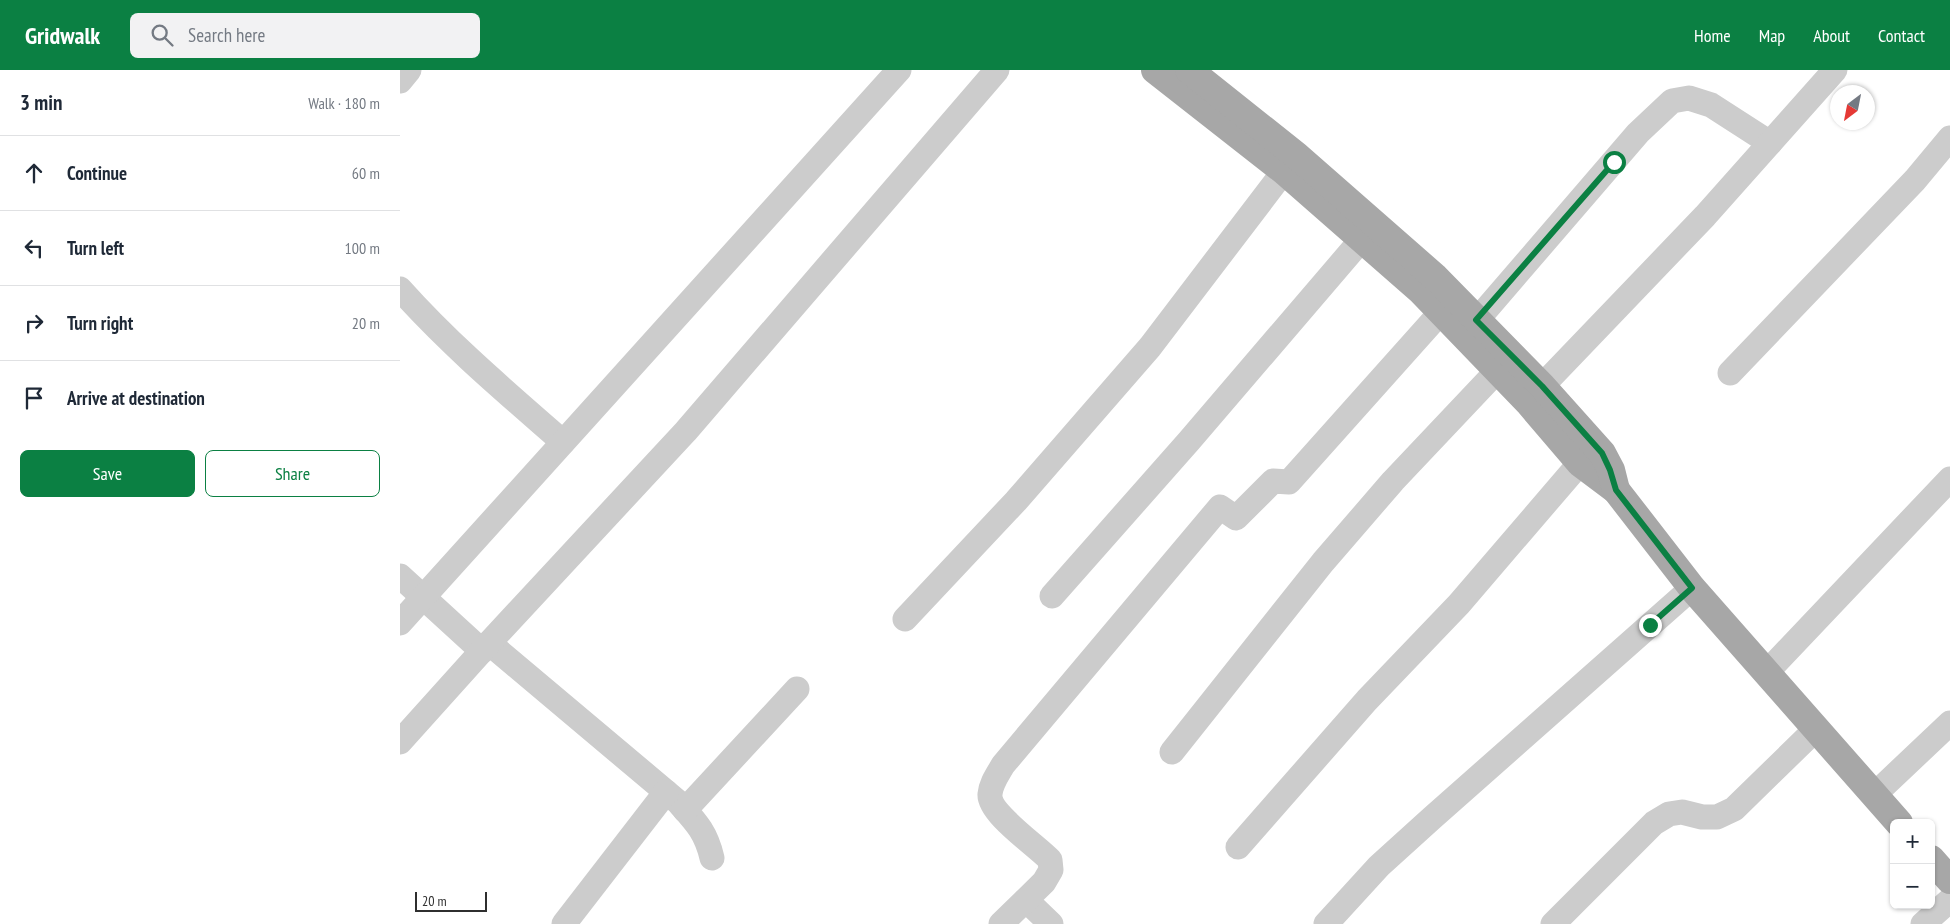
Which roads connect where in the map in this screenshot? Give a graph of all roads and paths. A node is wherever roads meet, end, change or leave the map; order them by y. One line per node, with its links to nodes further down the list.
1 (409, 70): 7 (street)
2 (898, 70): 18 (street)
3 (997, 70): 28 (street)
4 (1155, 70): 10 (main road)
5 (1189, 70): 14 (main road)
6 (1835, 70): 9 (street)
7 (400, 81)
8 (1950, 138): 16 (street)
9 (1770, 143): 14 (street); 17 (street)
10 (1284, 171): 11 (main road); 26 (street)
11 (1362, 238): 13 (main road); 24 (street)
12 (404, 300): 18 (street)
13 (1441, 312): 15 (main road); 43 (street)
14 (1476, 320): 17 (main road)
15 (1498, 370): 19 (main road); 34 (street)
16 (1730, 373)
17 (1542, 386): 21 (main road)
18 (563, 442): 25 (street)
19 (1580, 463): 21 (main road); 39 (street)
20 (1950, 479): 29 (street)
21 (1616, 490): 23 (main road)
22 (400, 576): 25 (street)
23 (1692, 588): 29 (main road); 48 (street)
24 (1052, 596)
25 (423, 597): 27 (street); 28 (street)
26 (905, 619)
27 (400, 623)
28 (485, 647): 33 (street); 35 (street)
29 (1766, 673): 32 (main road)
30 (797, 688): 37 (street)
31 (1950, 722): 36 (street)
32 (1816, 729): 36 (main road); 49 (street)
33 (400, 742)
34 (1172, 752)
35 (666, 792): 37 (street); 45 (street)
36 (1874, 795): 38 (main road)
37 (685, 810): 40 (street)
38 (1895, 819)
39 (1238, 847)
40 (712, 858)
41 (1935, 863): 42 (main road)
42 (1950, 880)
43 (1026, 900): 46 (street); 47 (street)
44 (1950, 900): 50 (street)
45 (564, 924)
46 (1001, 924)
47 (1051, 924)
48 (1326, 924)
49 (1553, 924)
50 (1923, 924)

